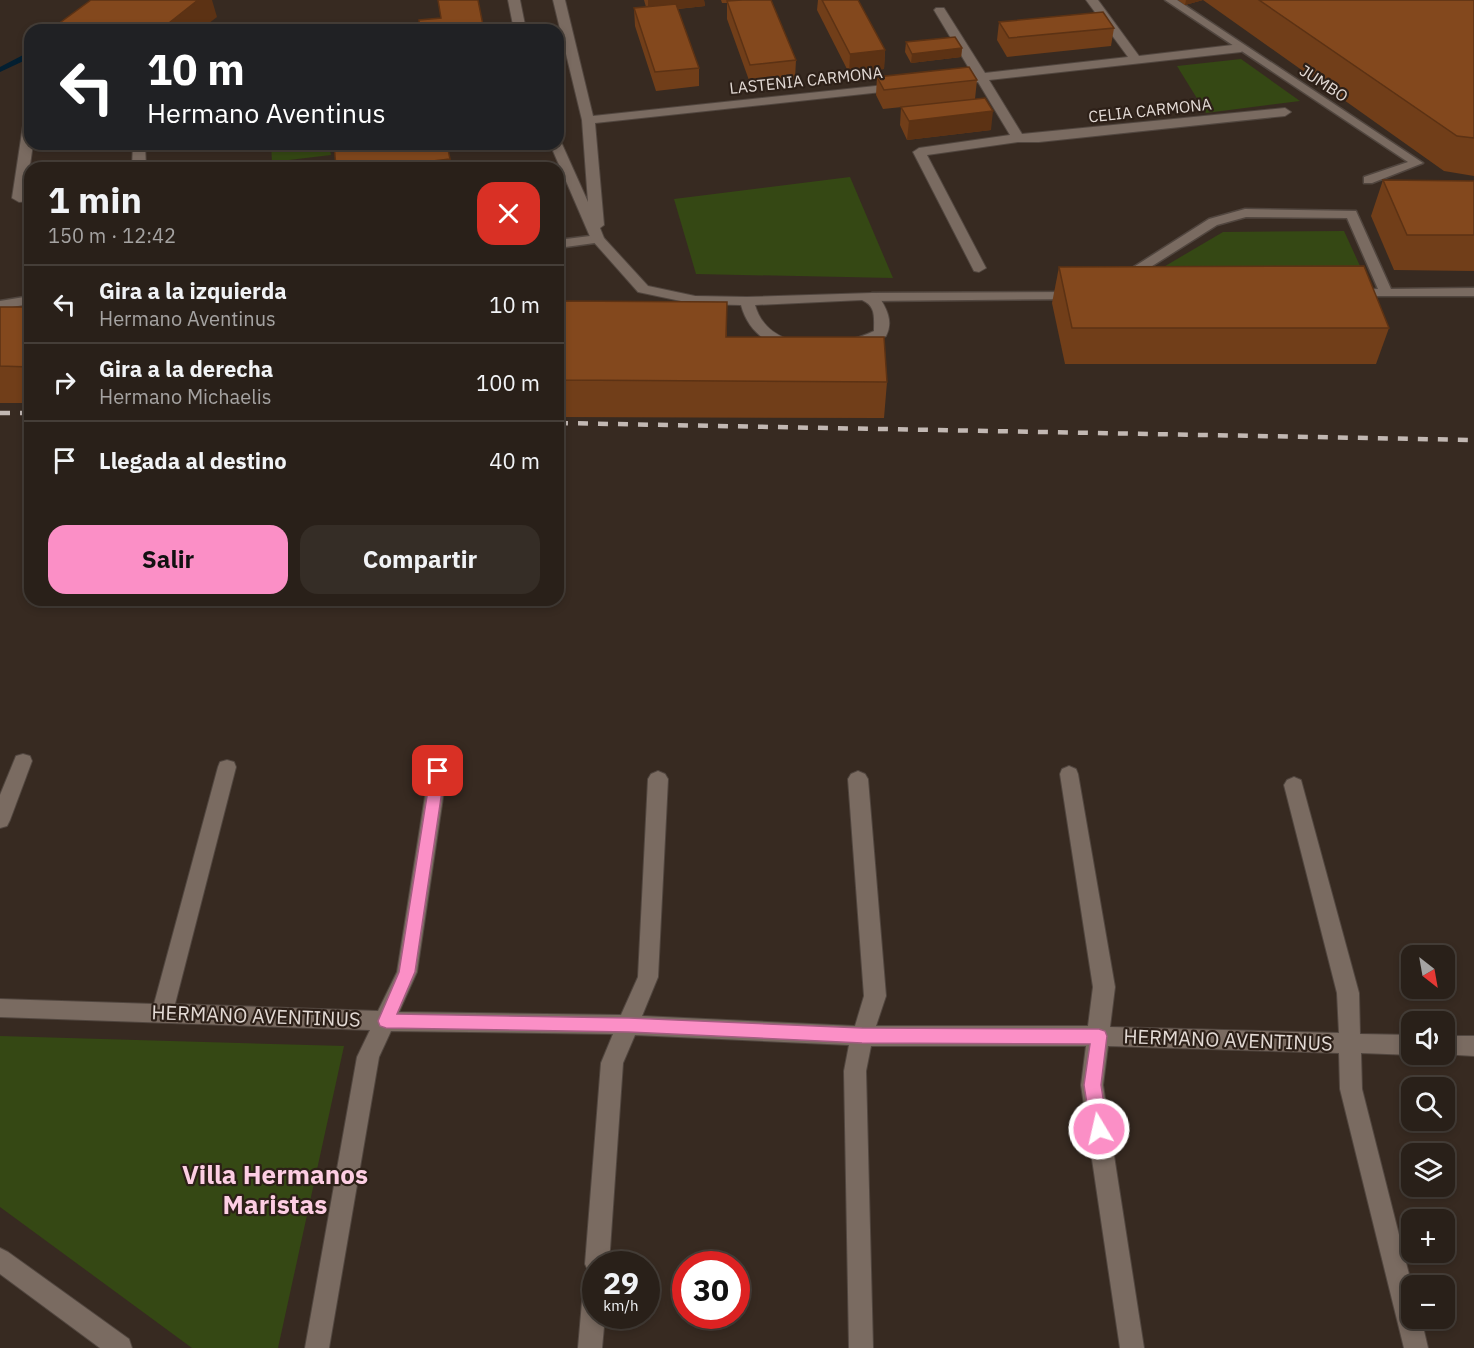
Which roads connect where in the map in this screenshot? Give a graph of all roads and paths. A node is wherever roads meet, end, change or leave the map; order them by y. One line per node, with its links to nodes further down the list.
1 (514, 0): 6 (street)
2 (559, 0): 8 (street)
3 (1092, 0): 10 (street)
4 (1170, 0): 7 (lane, JUMBO)
5 (940, 10): 11 (street)
6 (519, 24)
7 (1241, 48): 10 (street); 19 (lane, JUMBO)
8 (572, 54): 9 (street); 15 (street)
9 (564, 55)
10 (1136, 60): 11 (street)
11 (982, 77): 12 (street); 16 (street)
12 (934, 83)
13 (910, 85): 15 (street, LASTENIA CARMONA)
14 (1286, 112): 16 (street, CELIA CARMONA)
15 (588, 120): 21 (street)
16 (1018, 138): 23 (street, CELIA CARMONA)
17 (24, 162): 20 (street)
18 (564, 162): 21 (street)
19 (1368, 180)
20 (24, 198)
21 (598, 239): 22 (lane); 31 (street)
22 (564, 243)
23 (979, 268)
24 (1116, 283): 27 (lane)
25 (1474, 292): 27 (lane)
26 (1340, 293): 27 (lane)
27 (1386, 293)
28 (1084, 296): 29 (lane)
29 (872, 297): 31 (street); 31 (street)
30 (24, 301): 32 (lane)
31 (747, 301)
32 (0, 305)
33 (23, 761): 40 (street)
34 (227, 767): 42 (street)
35 (438, 771): 43 (street)
36 (1070, 774): 46 (street)
37 (657, 779): 44 (street)
38 (858, 779): 45 (street)
39 (1294, 785): 47 (street)
40 (0, 819)
41 (0, 1008): 42 (street, HERMANO AVENTINUS)
42 (162, 1012): 43 (street, HERMANO AVENTINUS)
43 (386, 1021): 44 (street, HERMANO AVENTINUS); 55 (street)
44 (629, 1025): 45 (street, HERMANO AVENTINUS); 51 (street)
45 (862, 1035): 46 (street, HERMANO AVENTINUS); 57 (street)
46 (1099, 1036): 47 (street, HERMANO AVENTINUS); 58 (street)
47 (1351, 1044): 48 (street, HERMANO AVENTINUS); 59 (street)
48 (1401, 1045)
49 (1455, 1046): 50 (street)
50 (1474, 1046)
51 (598, 1251)
52 (0, 1260): 54 (street)
53 (592, 1329): 56 (street)
54 (120, 1348)
55 (317, 1348)
56 (590, 1348)
57 (861, 1348)
58 (1132, 1348)
59 (1416, 1348)

